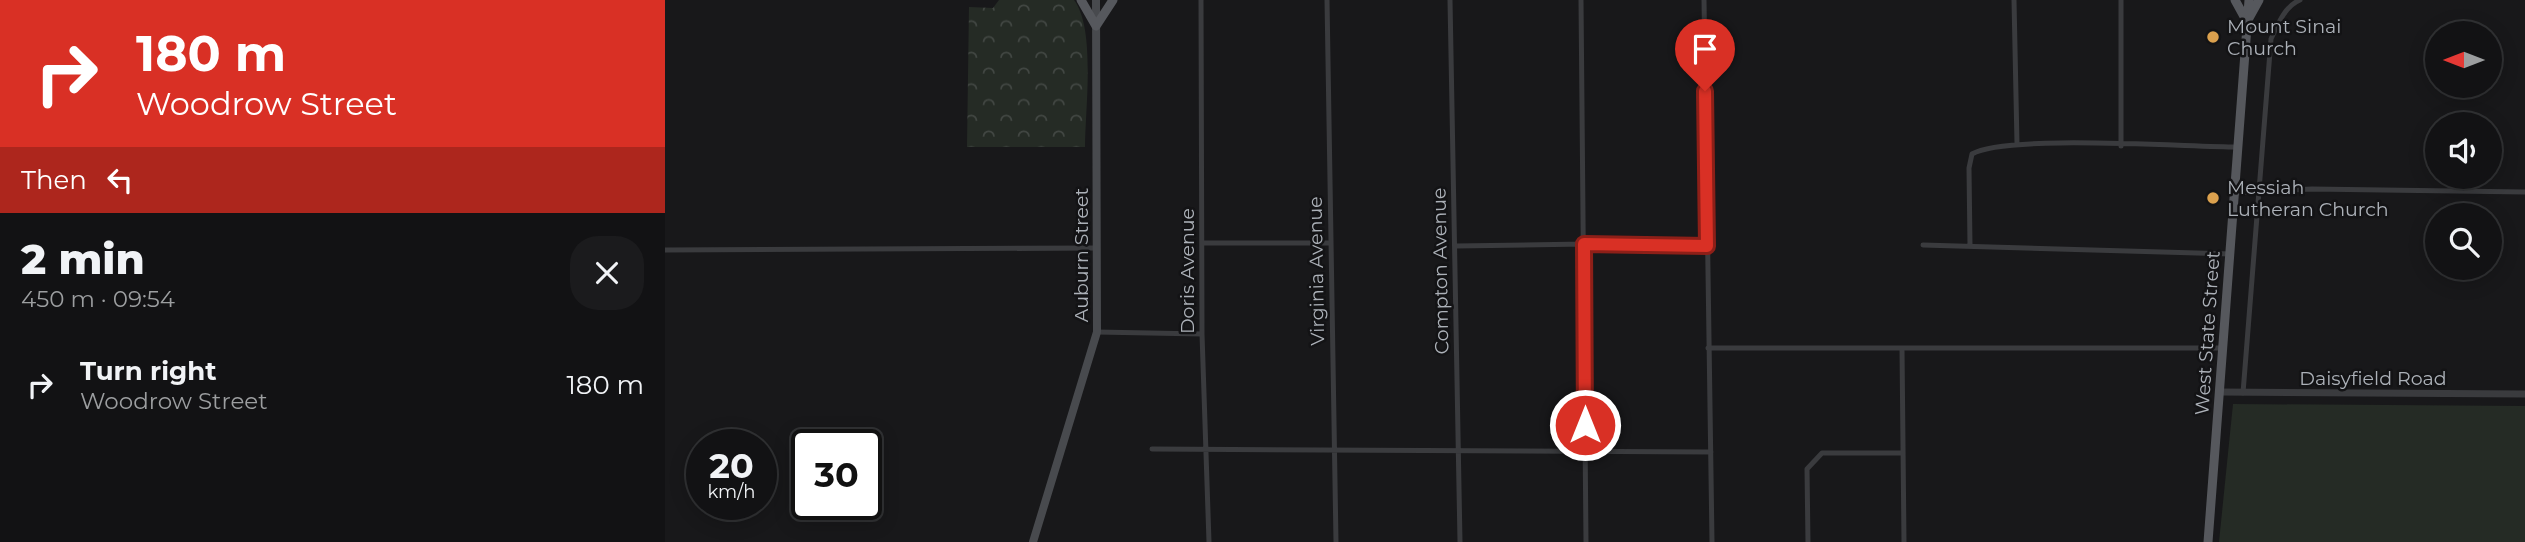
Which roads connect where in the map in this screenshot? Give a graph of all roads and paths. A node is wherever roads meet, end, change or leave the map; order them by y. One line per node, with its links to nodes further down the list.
1 (1081, 0): 16 (main road)
2 (1096, 0): 16 (main road, Auburn Street)
3 (1113, 0): 16 (main road)
4 (1201, 0): 23 (street, Doris Avenue)
5 (1327, 0): 24 (street, Virginia Avenue)
6 (1450, 0): 27 (street, Compton Avenue)
7 (1581, 0): 25 (street)
8 (1704, 0): 28 (street)
9 (2014, 0): 17 (street)
10 (2121, 0): 18 (street)
11 (2235, 0): 15 (main road)
12 (2249, 0): 15 (main road, West State Street)
13 (2259, 0): 15 (main road)
14 (2300, 0): 20 (street)
15 (2247, 23): 19 (main road, West State Street)
16 (1096, 26): 30 (main road, Auburn Street)
17 (2017, 144): 18 (street); 29 (street)
18 (2121, 146): 19 (street)
19 (2236, 147): 22 (main road, West State Street)
20 (2259, 190): 21 (street); 22 (street); 39 (street)
21 (2525, 192)
22 (2234, 193): 32 (main road, West State Street)
23 (1204, 243): 24 (street); 34 (street, Doris Avenue)
24 (1331, 243): 45 (street, Virginia Avenue)
25 (1584, 244): 27 (street); 28 (street); 44 (street)
26 (1923, 245): 29 (street)
27 (1456, 246): 43 (street, Compton Avenue)
28 (1707, 246): 35 (street)
29 (1970, 246): 32 (street)
30 (1097, 248): 31 (street); 33 (main road, Auburn Street)
31 (665, 250)
32 (2231, 254): 36 (main road, West State Street)
33 (1097, 332): 34 (street); 48 (main road, Auburn Street)
34 (1202, 334): 42 (street, Doris Avenue)
35 (1708, 348): 37 (street); 46 (street)
36 (2224, 348): 37 (street); 38 (main road, West State Street)
37 (1902, 349): 47 (street)
38 (2220, 392): 39 (street, Daisyfield Road); 56 (main road, West State Street)
39 (2243, 393): 40 (street, Daisyfield Road)
40 (2525, 394)
41 (1152, 449): 42 (street)
42 (1206, 449): 45 (street); 49 (street, Doris Avenue)
43 (1459, 449): 44 (street); 45 (street); 51 (street, Compton Avenue)
44 (1585, 451): 46 (street); 52 (street)
45 (1335, 452): 50 (street, Virginia Avenue)
46 (1711, 452): 53 (street)
47 (1903, 453): 54 (street); 55 (street)
48 (1033, 542)
49 (1209, 542)
50 (1336, 542)
51 (1460, 542)
52 (1586, 542)
53 (1712, 542)
54 (1808, 542)
55 (1904, 542)
56 (2208, 542)

